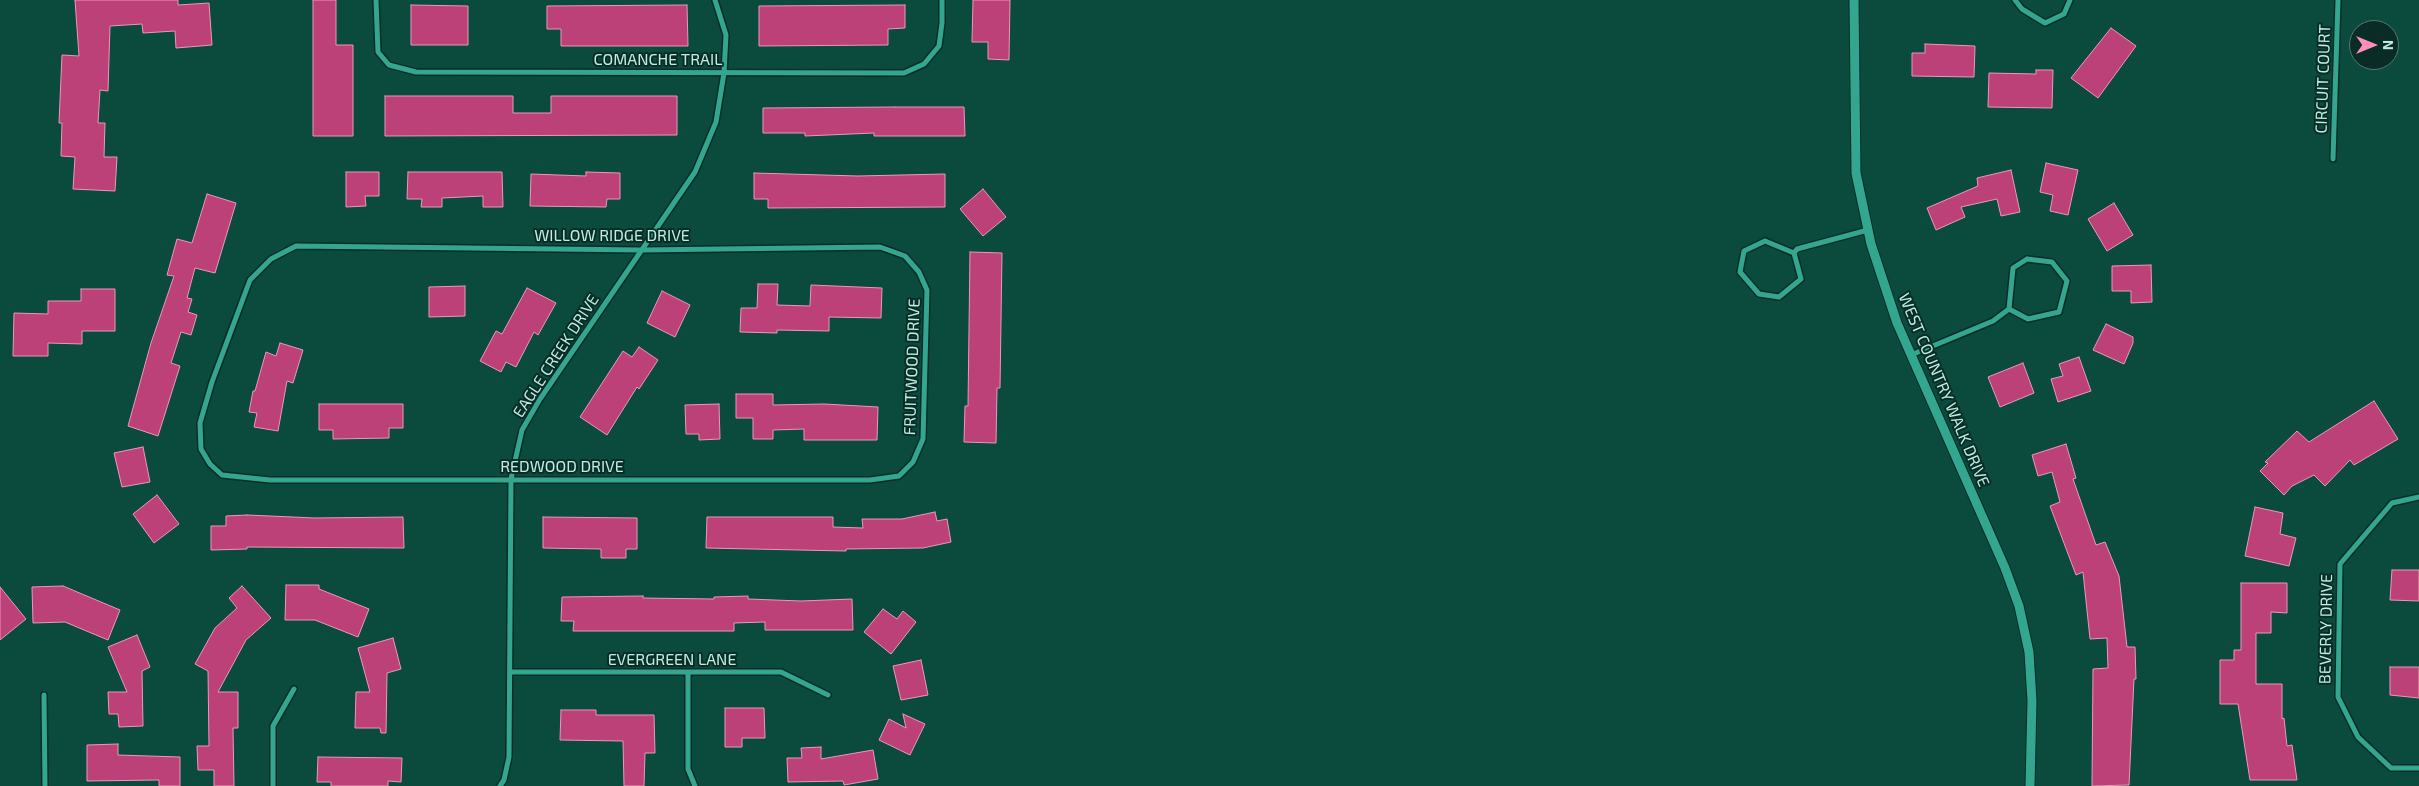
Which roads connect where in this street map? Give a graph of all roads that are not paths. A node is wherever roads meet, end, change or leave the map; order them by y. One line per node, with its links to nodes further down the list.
1 (376, 0): 8 (street, COMANCHE TRAIL)
2 (715, 0): 8 (street, EAGLE CREEK DRIVE)
3 (942, 0): 8 (street, COMANCHE TRAIL)
4 (1854, 0): 10 (street, WEST COUNTRY WALK DRIVE)
5 (2015, 0): 6 (street)
6 (2070, 0)
7 (2338, 0): 9 (street, CIRCUIT COURT)
8 (724, 73): 11 (street, EAGLE CREEK DRIVE)
9 (2333, 159)
10 (1868, 230): 12 (street); 15 (street, WEST COUNTRY WALK DRIVE)
11 (642, 250): 13 (street, WILLOW RIDGE DRIVE); 17 (street, WILLOW RIDGE DRIVE); 18 (street, EAGLE CREEK DRIVE)
12 (1794, 253): 12 (street)
13 (920, 272): 16 (street, FRUITWOOD DRIVE)
14 (2009, 309): 14 (street); 15 (street)
15 (1911, 355): 30 (street, WEST COUNTRY WALK DRIVE)
16 (913, 462): 18 (street, REDWOOD DRIVE)
17 (210, 464): 18 (street, REDWOOD DRIVE)
18 (511, 479): 20 (street, EAGLE CREEK DRIVE)
19 (2419, 497): 25 (street, BEVERLY DRIVE)
20 (511, 672): 21 (street, EVERGREEN LANE); 28 (street, EAGLE CREEK DRIVE)
21 (688, 672): 24 (street, EVERGREEN LANE); 29 (street)
22 (294, 689): 27 (street)
23 (44, 695): 26 (street)
24 (828, 696)
25 (2419, 768)
26 (44, 786)
27 (273, 786)
28 (500, 786)
29 (695, 786)
30 (2030, 786)

